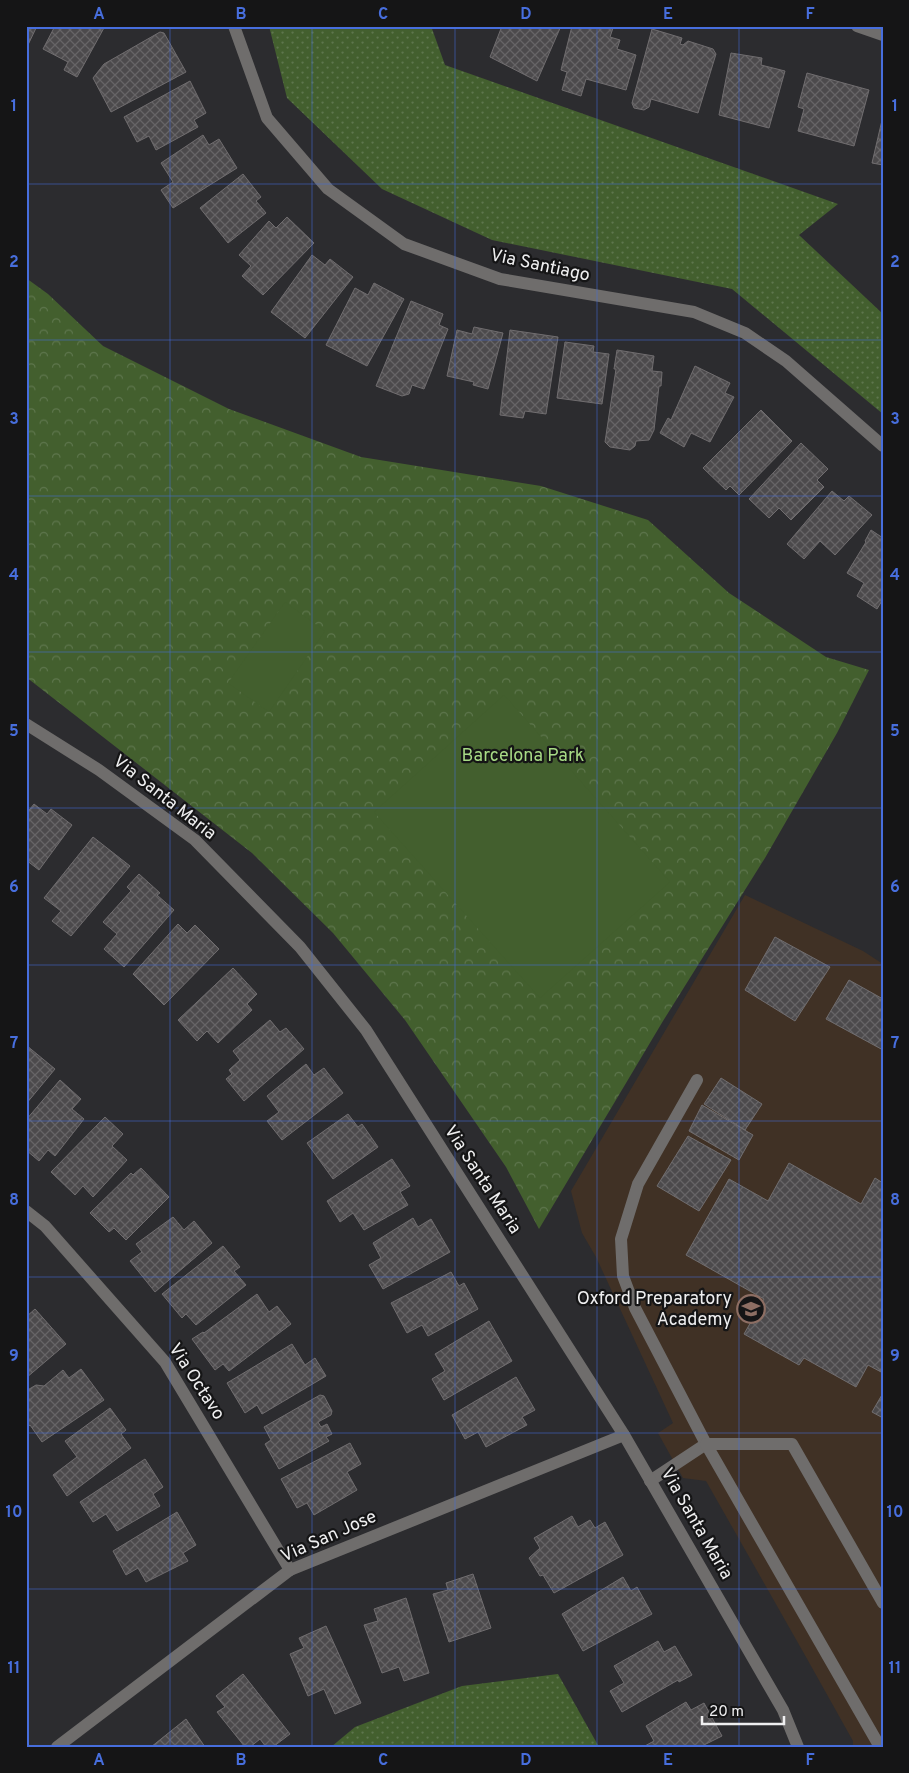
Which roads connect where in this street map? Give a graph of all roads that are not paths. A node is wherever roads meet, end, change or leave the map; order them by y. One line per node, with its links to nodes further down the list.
1 (234, 26): 4 (street, Via Santiago)
2 (857, 26): 3 (street)
3 (883, 35)
4 (883, 446)
5 (26, 724): 8 (street, Via Santa Maria)
6 (697, 1080): 9 (street)
7 (26, 1211): 11 (street, Via Octavo)
8 (624, 1435): 10 (street, Via Santa Maria); 11 (street, Via San Jose)
9 (706, 1444): 10 (street); 12 (street); 15 (street)
10 (650, 1481): 14 (street, Via Santa Maria)
11 (290, 1570): 13 (street, Via San Jose)
12 (883, 1603)
13 (57, 1747)
14 (798, 1747)
15 (880, 1747)

